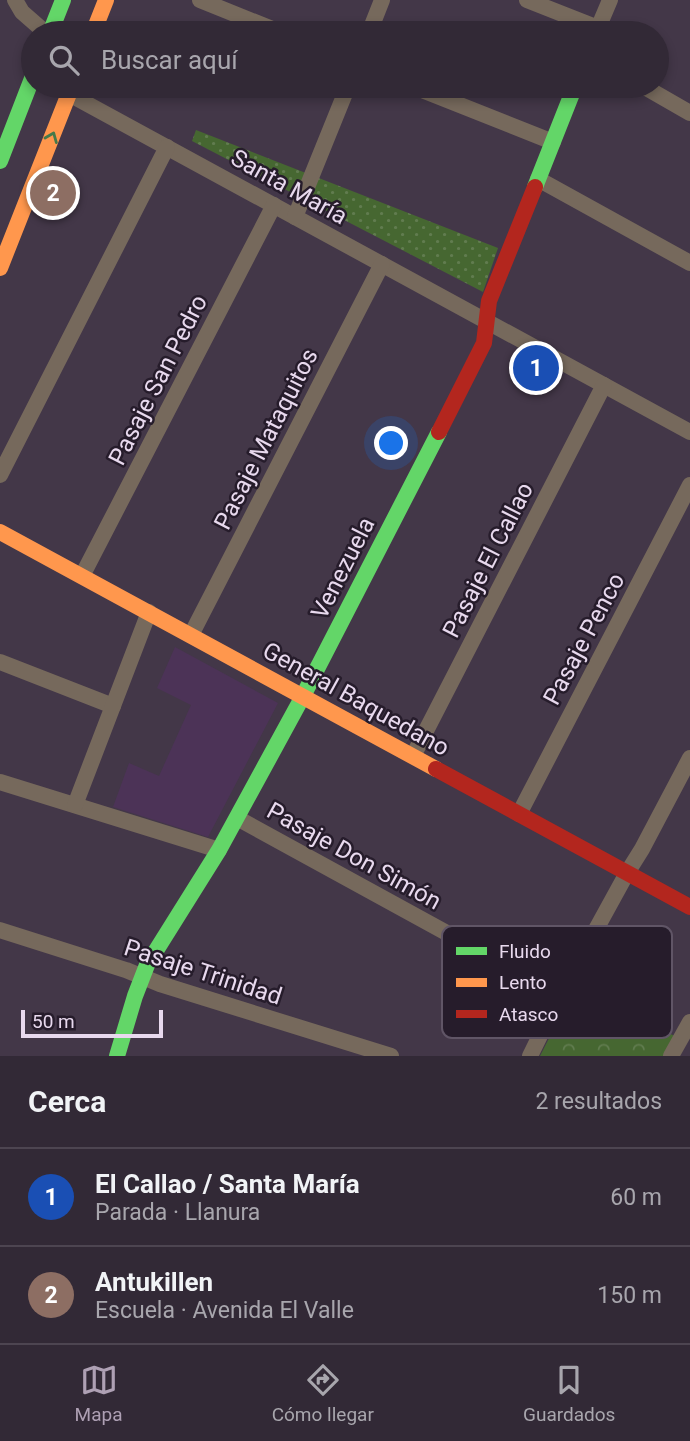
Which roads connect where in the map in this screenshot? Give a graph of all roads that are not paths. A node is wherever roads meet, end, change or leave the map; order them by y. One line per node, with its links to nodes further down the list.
1 (0, 0): 8 (street)
2 (63, 0): 10 (street)
3 (106, 0): 11 (street)
4 (200, 0): 12 (street)
5 (382, 0): 13 (street)
6 (527, 0): 14 (street)
7 (610, 0): 15 (street)
8 (18, 6): 9 (street)
9 (35, 21)
10 (53, 21)
11 (98, 21)
12 (252, 21)
13 (374, 21)
14 (574, 21)
15 (601, 21)
16 (24, 98): 26 (street)
17 (65, 98): 32 (street, one-way to 17)
18 (86, 98): 25 (street, Santa María)
19 (343, 98): 29 (street)
20 (442, 98): 24 (street)
21 (570, 98): 24 (street, Venezuela)
22 (664, 98): 23 (street)
23 (690, 113)
24 (553, 142): 27 (street, Venezuela)
25 (167, 147): 28 (street, Santa María); 36 (street)
26 (1, 155)
27 (538, 179): 30 (street); 33 (street, Venezuela)
28 (274, 205): 29 (street, Santa María); 39 (street, Pasaje San Pedro)
29 (295, 217): 31 (street, Santa María)
30 (690, 263)
31 (382, 264): 33 (street, Santa María); 41 (street, Pasaje Mataquitos)
32 (0, 268)
33 (487, 321): 34 (street, Santa María); 43 (street, Venezuela)
34 (604, 385): 35 (street, Santa María); 45 (street, Pasaje El Callao)
35 (690, 432)
36 (0, 475)
37 (690, 485): 49 (street, Pasaje Penco)
38 (0, 532): 39 (street, General Baquedano)
39 (82, 576): 40 (street, General Baquedano)
40 (149, 612): 41 (street, General Baquedano); 44 (street)
41 (191, 635): 43 (street, General Baquedano)
42 (0, 662): 44 (street)
43 (303, 696): 45 (street, General Baquedano); 50 (street, Venezuela)
44 (113, 706): 48 (street)
45 (414, 756): 49 (street, General Baquedano)
46 (690, 758): 52 (street)
47 (0, 782): 48 (street)
48 (75, 805): 51 (street)
49 (519, 814): 52 (street, General Baquedano)
50 (237, 818): 51 (street, Venezuela); 56 (street, Pasaje Don Simón)
51 (219, 850): 57 (street, Venezuela)
52 (627, 873): 53 (street, General Baquedano); 54 (street)
53 (690, 906)
54 (598, 926)
55 (0, 930): 57 (street, Pasaje Trinidad)
56 (442, 930)
57 (142, 976): 60 (street, Venezuela); 61 (street, Pasaje Trinidad)
58 (690, 1021): 63 (street)
59 (539, 1038): 62 (street)
60 (117, 1056)
61 (391, 1056)
62 (530, 1056)
63 (671, 1056)

